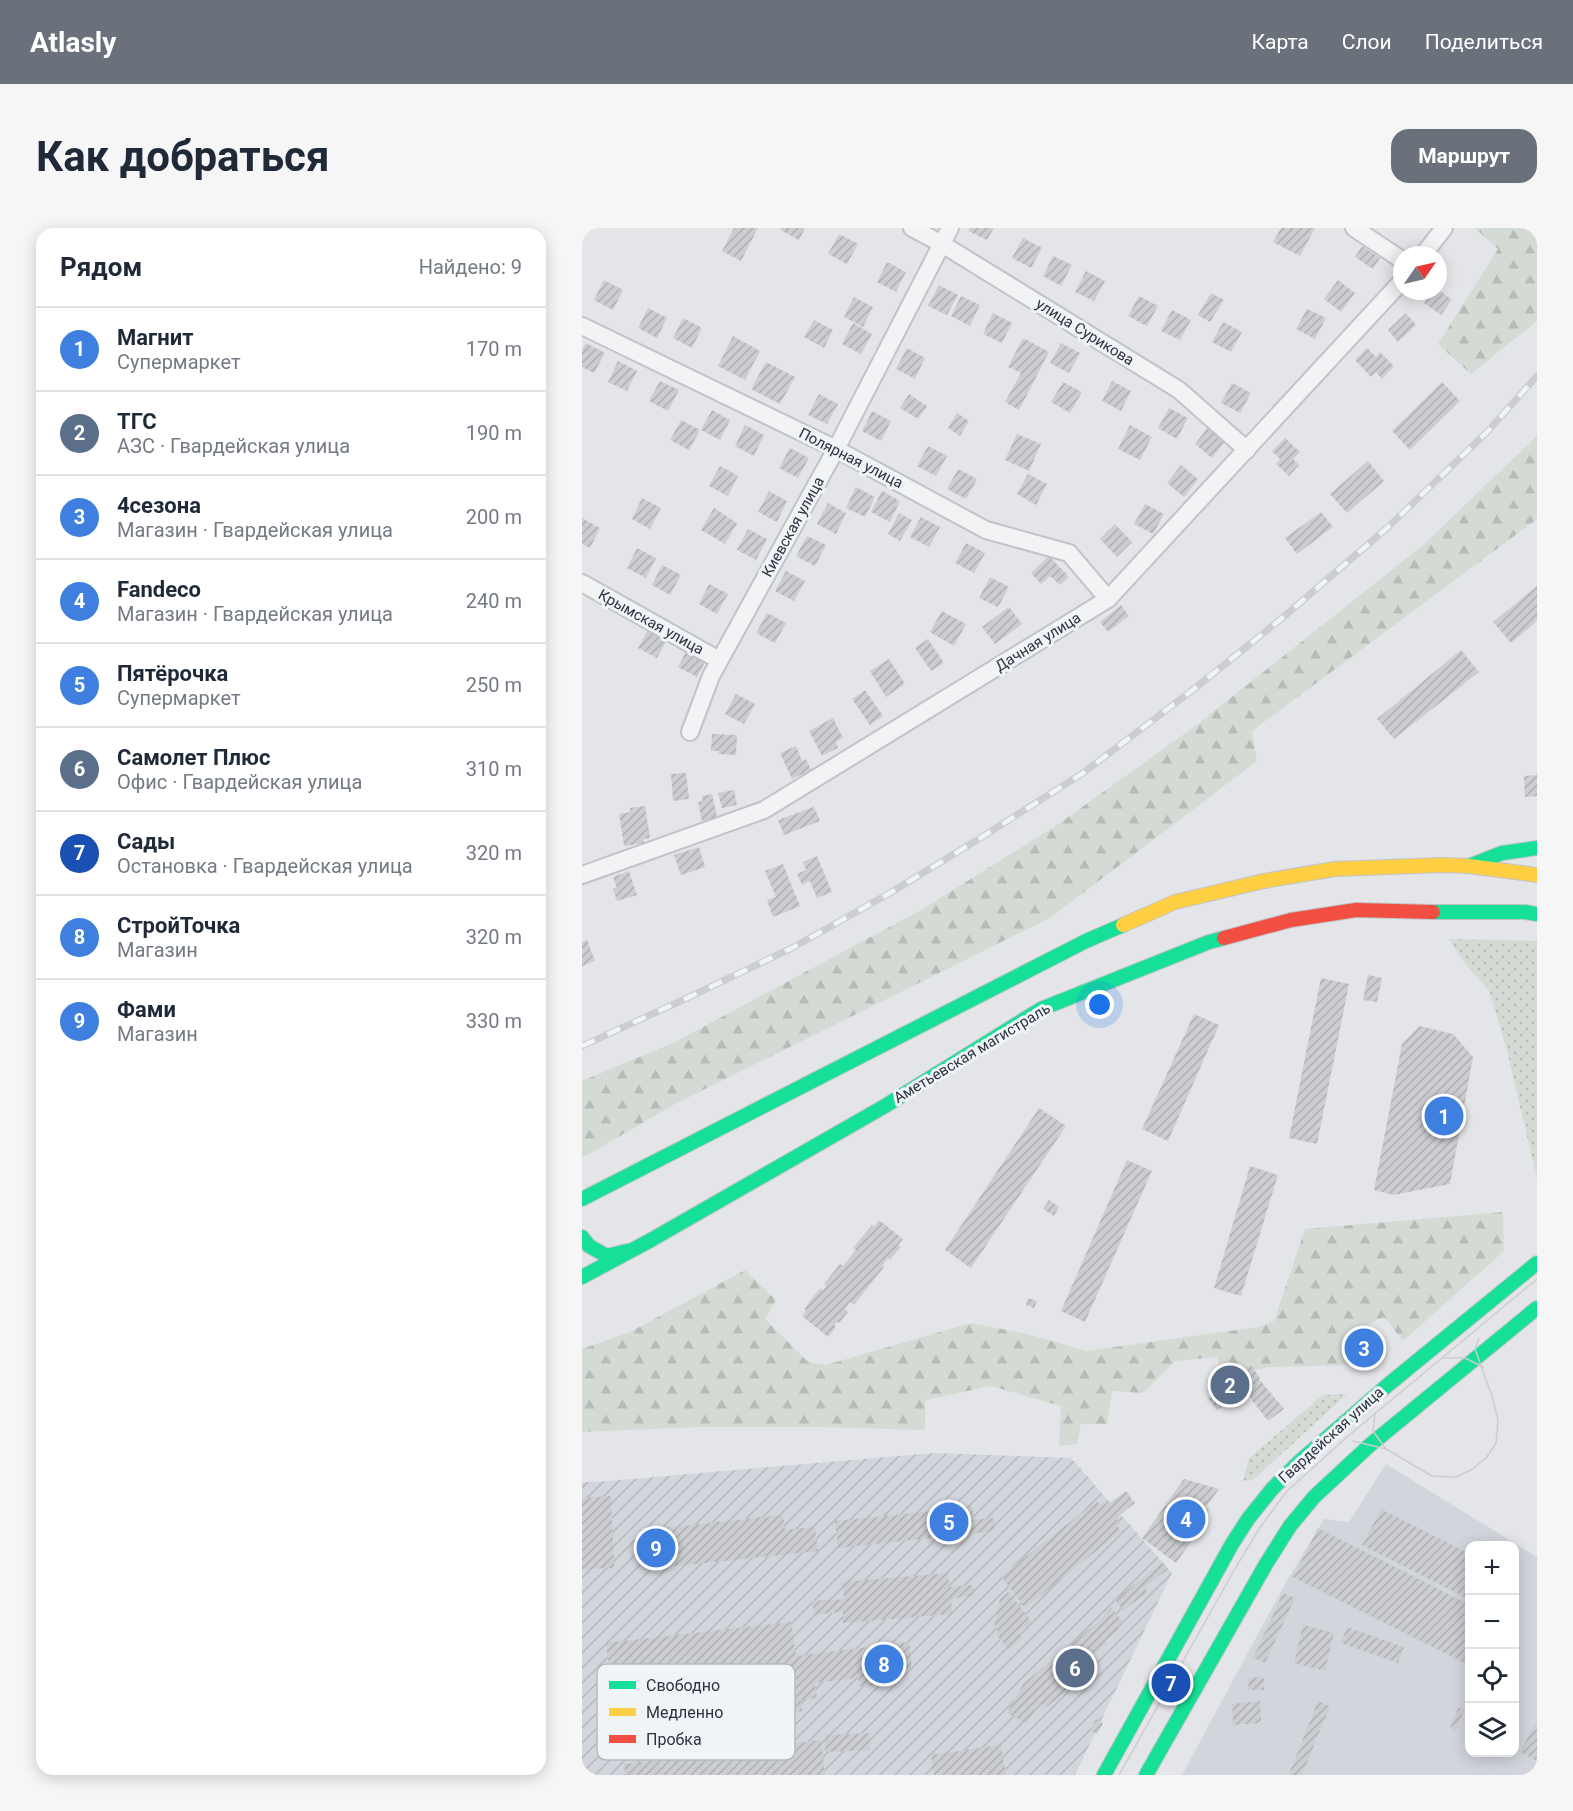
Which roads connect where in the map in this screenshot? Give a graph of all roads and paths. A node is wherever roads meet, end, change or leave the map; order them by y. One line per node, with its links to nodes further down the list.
1 (912, 228): 5 (street, улица Сурикова)
2 (950, 228): 5 (street, Киевская улица)
3 (1354, 228): 7 (street)
4 (1444, 228): 6 (street)
5 (942, 244): 10 (street, Киевская улица); 11 (street, улица Сурикова)
6 (1430, 246)
7 (1393, 254)
8 (1393, 291): 11 (street, Дачная улица)
9 (582, 326): 10 (street, Полярная улица)
10 (836, 449): 13 (street, Полярная улица); 14 (street, Киевская улица)
11 (1246, 450): 13 (street, Дачная улица)
12 (582, 583): 14 (street, Крымская улица)
13 (1108, 599): 18 (street, Дачная улица)
14 (719, 660): 15 (street, Киевская улица)
15 (690, 732)
16 (1537, 848): 17 (main road)
17 (1469, 866): 19 (main road); 21 (main road)
18 (582, 874)
19 (1537, 875)
20 (1537, 914): 23 (main road, Аметьевская магистраль)
21 (582, 1199)
22 (582, 1237): 23 (main road)
23 (634, 1249): 25 (main road, Аметьевская магистраль)
24 (1537, 1263): 27 (main road, Гвардейская улица)
25 (582, 1277)
26 (1537, 1308): 28 (main road)
27 (1131, 1751): 28 (main road); 29 (main road, Гвардейская улица)
28 (1150, 1769)
29 (1104, 1775)

